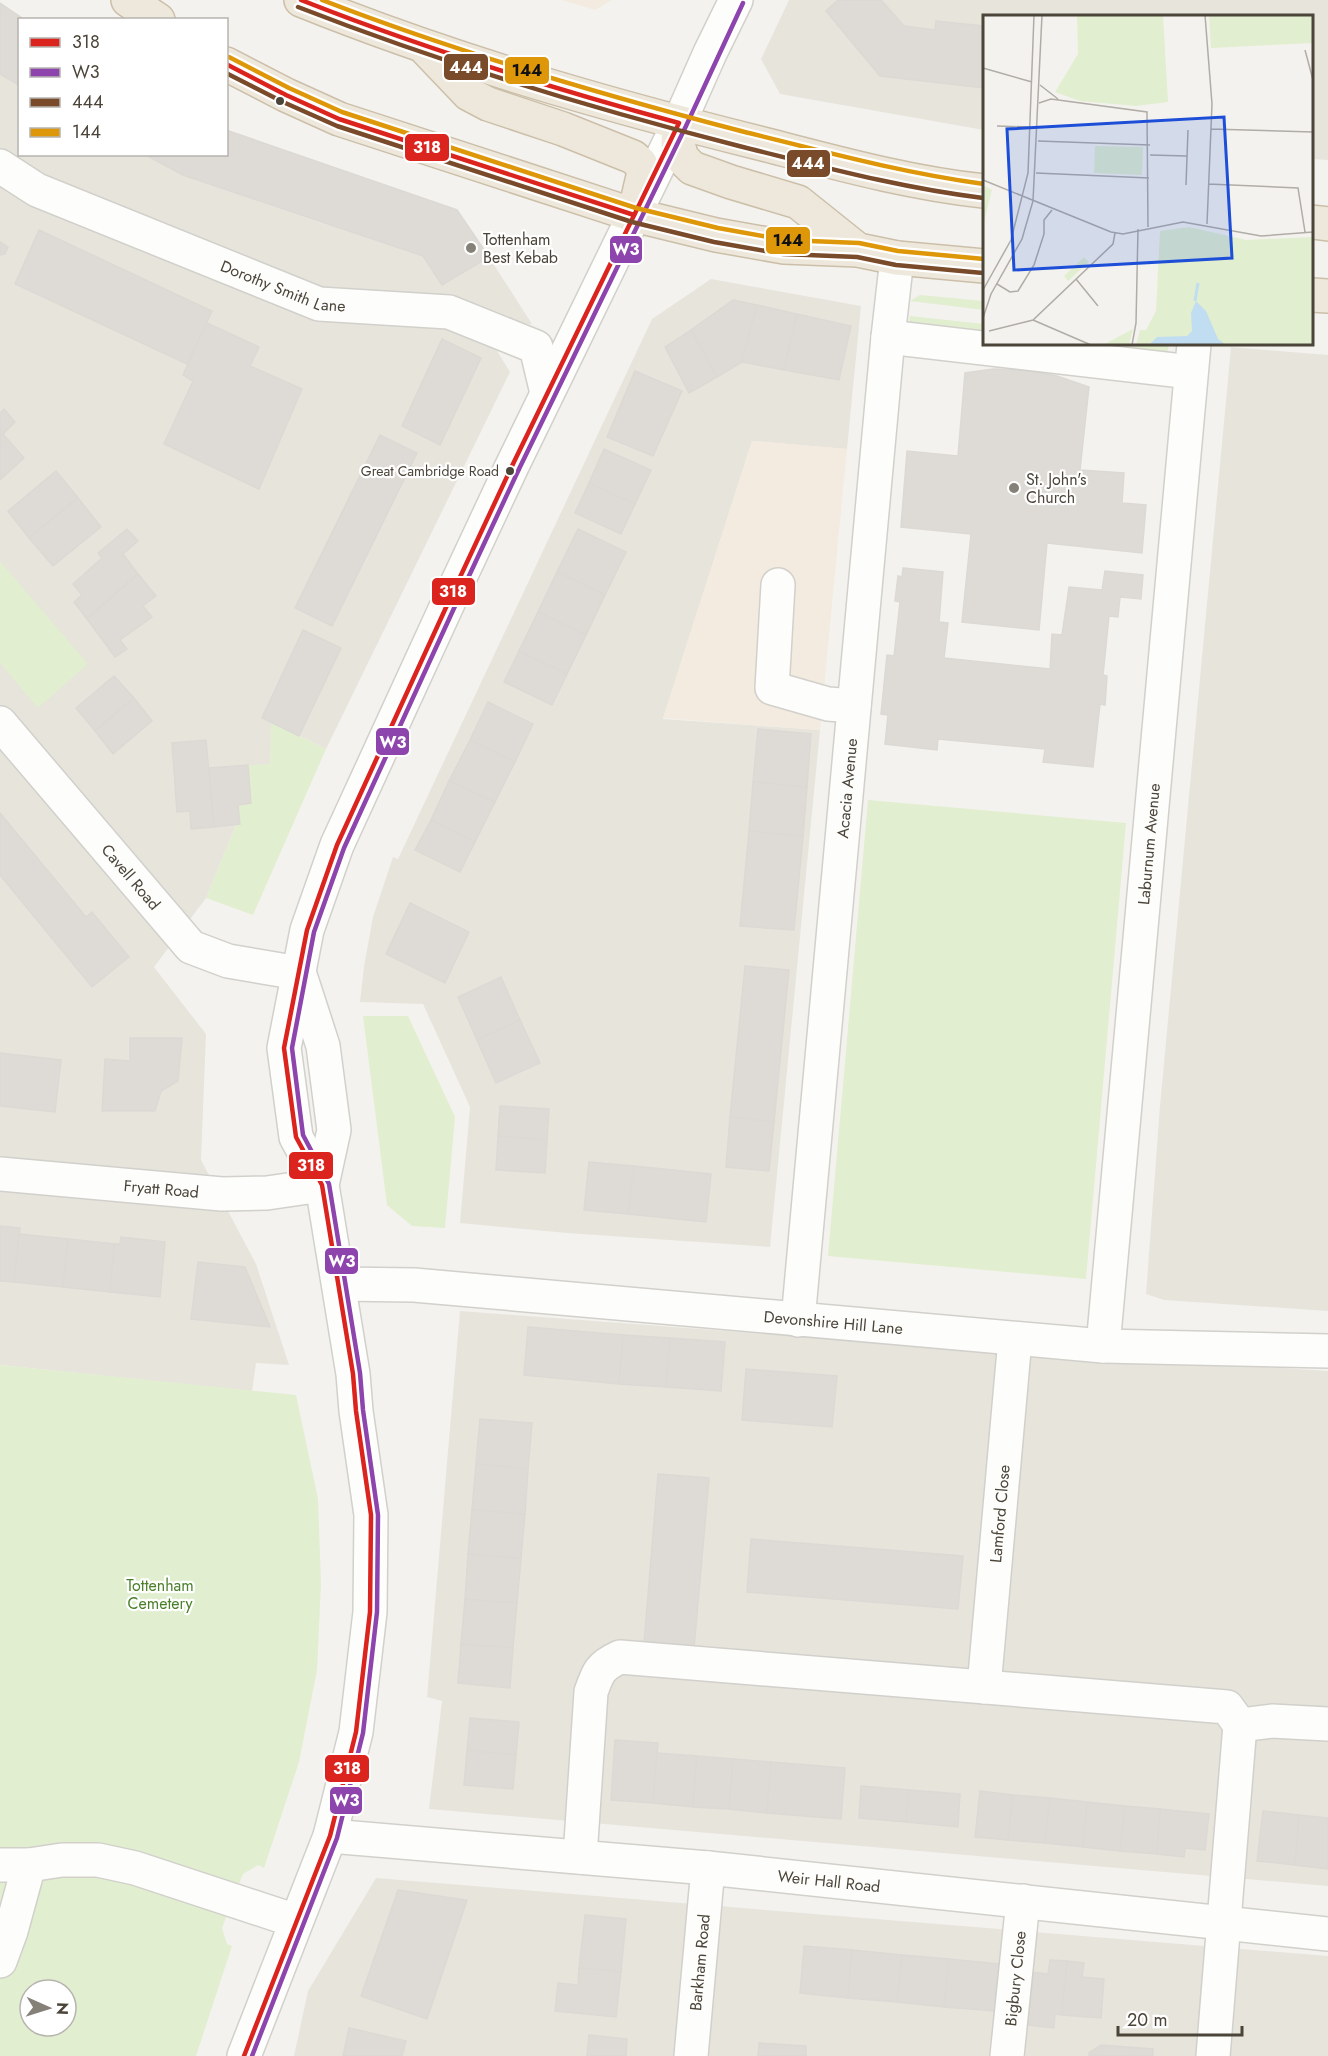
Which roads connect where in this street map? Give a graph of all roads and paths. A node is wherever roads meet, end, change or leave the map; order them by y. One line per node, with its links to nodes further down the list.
1 (128, 0): 4 (highway)
2 (301, 0): 5 (highway)
3 (736, 0): 7 (street)
4 (155, 18)
5 (426, 48): 7 (highway); 10 (highway)
6 (228, 65): 10 (highway)
7 (679, 123): 9 (highway); 10 (street); 13 (highway)
8 (0, 166): 22 (street, Dorothy Smith Lane)
9 (983, 191)
10 (634, 215): 13 (highway); 22 (street)
11 (1313, 222): 12 (highway)
12 (1328, 224)
13 (858, 250): 14 (highway)
14 (897, 258): 15 (highway); 18 (street, Acacia Avenue)
15 (983, 266)
16 (1313, 295): 17 (highway)
17 (1328, 296)
18 (888, 337): 19 (street); 24 (street, Acacia Avenue)
19 (983, 344)
20 (1004, 345): 21 (street)
21 (1192, 358): 32 (street, Laburnum Avenue)
22 (547, 393): 26 (street)
23 (778, 585): 24 (street)
24 (854, 706): 30 (street, Acacia Avenue)
25 (0, 723): 26 (street, Cavell Road)
26 (299, 973): 28 (street)
27 (0, 1174): 28 (street, Fryatt Road)
28 (322, 1185): 29 (street)
29 (339, 1284): 30 (street, Devonshire Hill Lane); 37 (street)
30 (798, 1320): 31 (street, Devonshire Hill Lane)
31 (1015, 1339): 32 (street, Devonshire Hill Lane); 34 (street, Lamford Close)
32 (1103, 1346): 33 (street, Devonshire Hill Lane)
33 (1328, 1351)
34 (984, 1687): 35 (street); 38 (street)
35 (1233, 1716): 36 (street); 43 (street)
36 (1328, 1724)
37 (330, 1836): 38 (street, Weir Hall Road); 42 (street)
38 (580, 1857): 40 (street, Weir Hall Road)
39 (14, 1865): 42 (street); 45 (street)
40 (708, 1868): 41 (street, Weir Hall Road); 47 (street, Barkham Road)
41 (1023, 1901): 43 (street, Weir Hall Road); 48 (street, Bigbury Close)
42 (296, 1921): 46 (street)
43 (1224, 1922): 44 (street, Weir Hall Road); 49 (street)
44 (1328, 1934)
45 (0, 1960)
46 (243, 2056)
47 (691, 2056)
48 (1007, 2056)
49 (1214, 2056)

